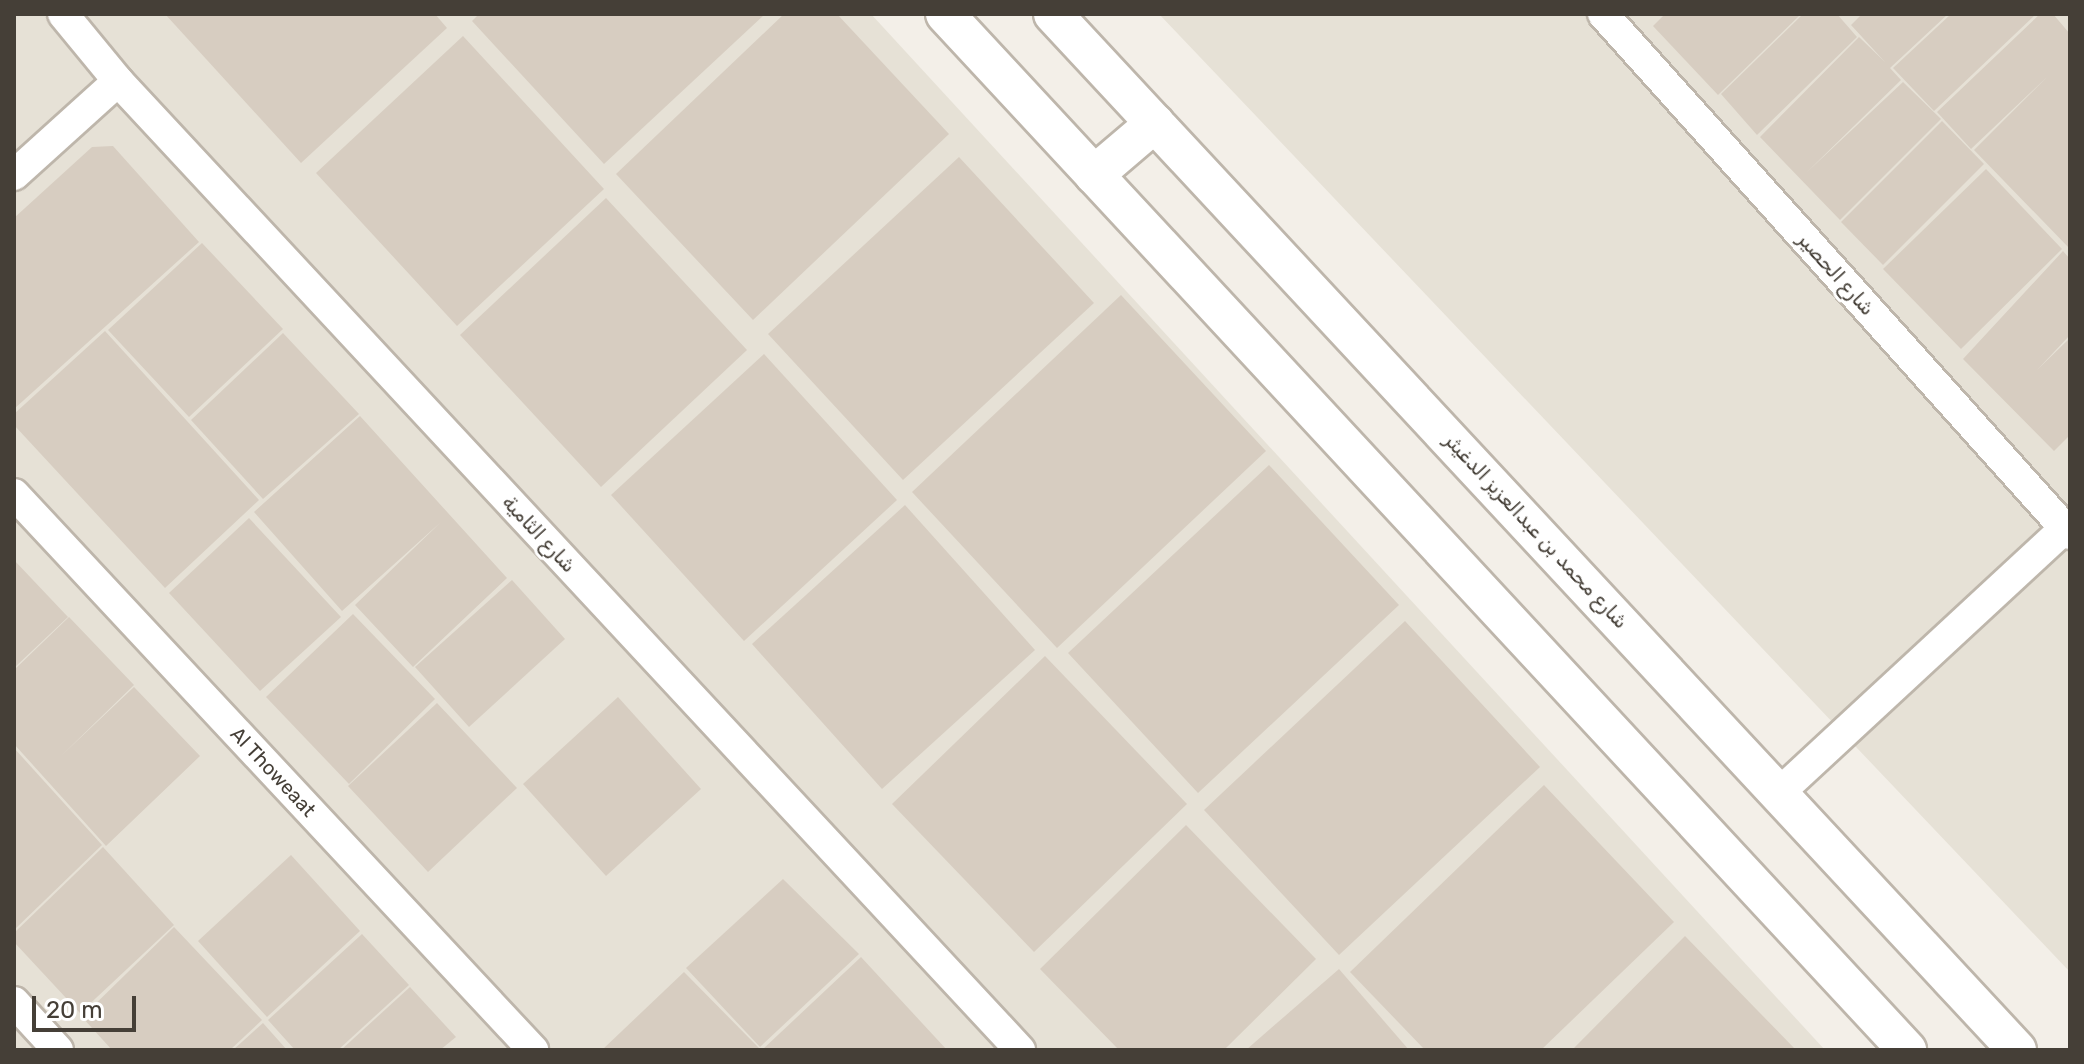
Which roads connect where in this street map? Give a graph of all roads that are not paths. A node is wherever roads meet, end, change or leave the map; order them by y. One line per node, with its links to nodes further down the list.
1 (63, 14): 5 (street, شارع الثامية)
2 (945, 14): 8 (street)
3 (1053, 14): 6 (street, شارع محمد بن عبدالعزيز الدغيثر)
4 (1603, 14): 10 (street, شارع الحصير)
5 (118, 81): 7 (street); 15 (street, شارع الثامية)
6 (1155, 123): 8 (street); 11 (street, شارع محمد بن عبدالعزيز الدغيثر)
7 (14, 175)
8 (1094, 175): 16 (street)
9 (14, 494): 14 (street, Al Thoweaat)
10 (2067, 531): 11 (street)
11 (1780, 792): 17 (street, شارع محمد بن عبدالعزيز الدغيثر)
12 (14, 1002): 13 (street)
13 (58, 1050)
14 (533, 1050)
15 (1020, 1050)
16 (1907, 1050)
17 (2017, 1050)

